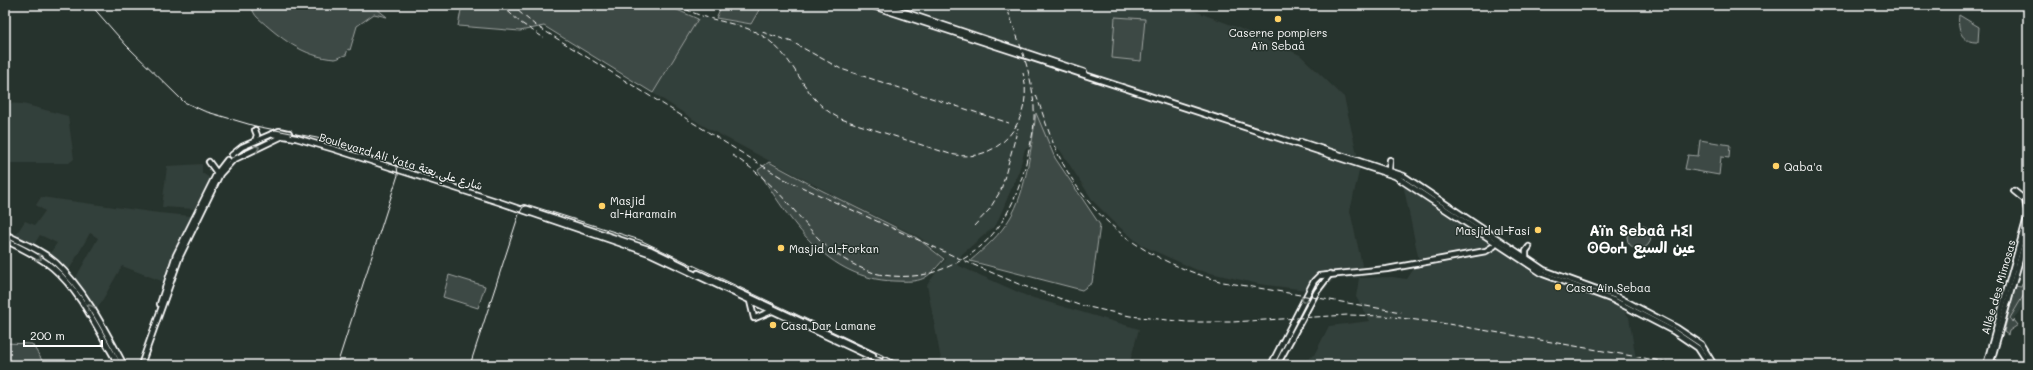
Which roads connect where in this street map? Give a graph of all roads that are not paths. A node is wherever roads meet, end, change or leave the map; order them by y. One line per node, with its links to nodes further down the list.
1 (870, 5): 14 (main road)
2 (883, 5): 12 (main road)
3 (255, 130): 8 (main road)
4 (289, 133): 5 (main road); 6 (main road); 7 (main road, Boulevard Ali Yata شارع علي يعتة)
5 (272, 134): 6 (main road, Boulevard Ali Yata شارع علي يعتة); 8 (main road)
6 (282, 136): 7 (main road, Boulevard Ali Yata شارع علي يعتة); 9 (main road, one-way to 6)
7 (296, 138): 16 (main road, Boulevard Ali Yata شارع علي يعتة)
8 (255, 141): 9 (main road)
9 (231, 159): 13 (main road); 18 (main road)
10 (1390, 160): 12 (main road)
11 (209, 162): 13 (main road)
12 (1389, 169): 14 (main road)
13 (216, 173): 18 (main road)
14 (1400, 176): 22 (main road)
15 (2014, 191): 17 (main road)
16 (499, 202): 26 (main road, Boulevard Ali Yata شارع علي يعتة); 32 (main road, Boulevard Ali Yata شارع علي يعتة)
17 (2028, 214): 37 (main road, Allée des Mimosas)
18 (190, 231): 30 (main road)
19 (2028, 231): 38 (main road, Allée des Mimosas)
20 (5, 234): 29 (main road, one-way to 20)
21 (5, 240): 28 (main road, one-way to 28)
22 (1498, 241): 24 (main road); 25 (main road); 35 (main road)
23 (1529, 247): 24 (main road)
24 (1526, 258): 36 (main road)
25 (1330, 274): 33 (main road, one-way to 33); 34 (main road)
26 (750, 301): 27 (main road, Boulevard Ali Yata شارع علي يعتة); 27 (main road)
27 (772, 311): 31 (main road, Boulevard Ali Yata شارع علي يعتة)
28 (119, 365)
29 (124, 365)
30 (140, 365)
31 (888, 365)
32 (894, 365)
33 (1271, 365)
34 (1277, 365)
35 (1709, 365)
36 (1714, 365)
37 (1986, 365)
38 (1990, 365)

